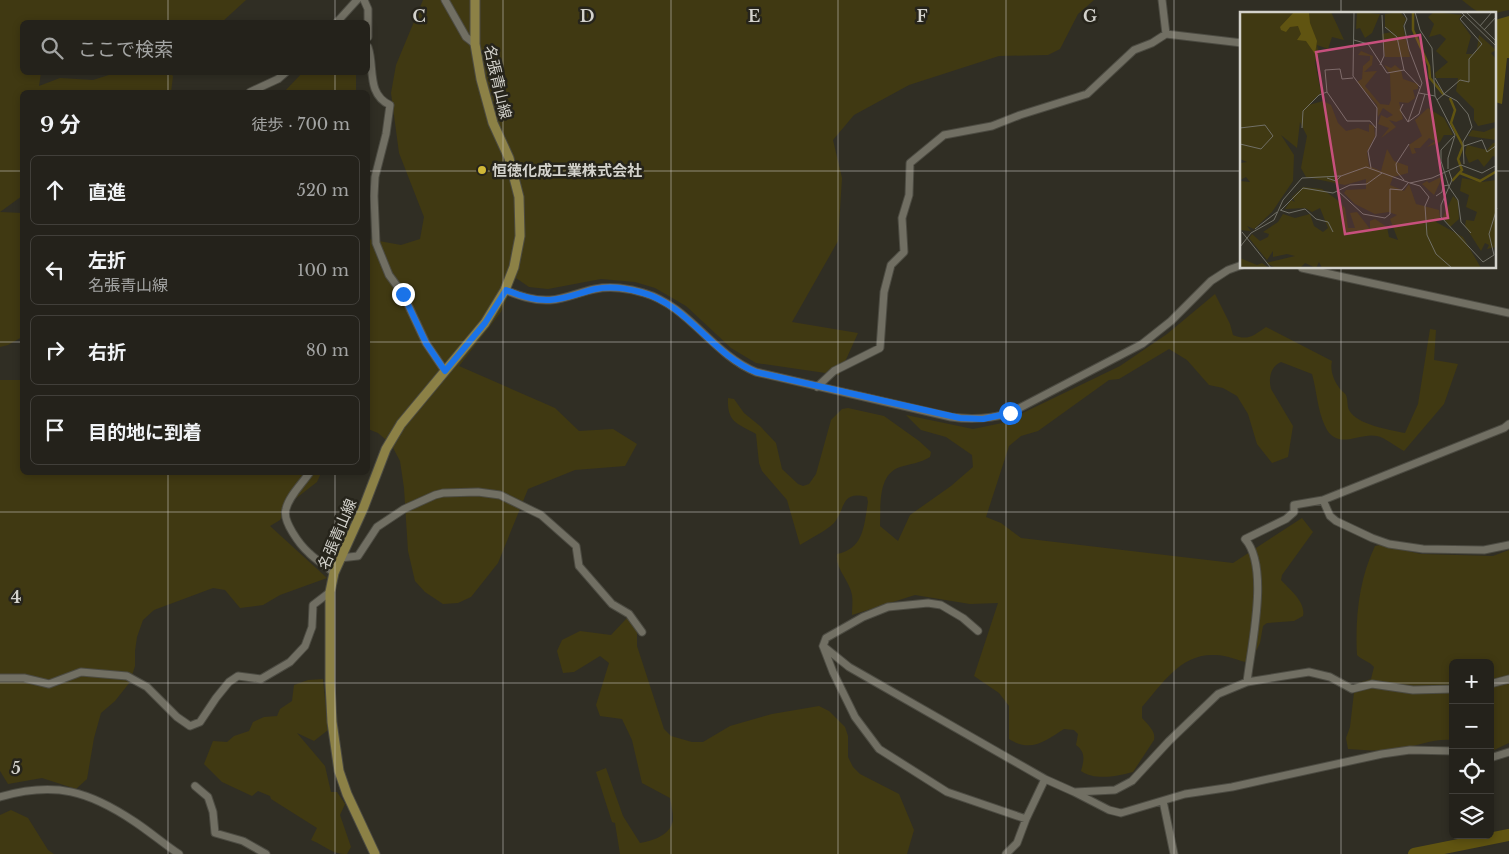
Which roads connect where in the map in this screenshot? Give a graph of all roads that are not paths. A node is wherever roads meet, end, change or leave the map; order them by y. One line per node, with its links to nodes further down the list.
1 (358, 0): 6 (street)
2 (364, 0): 7 (street)
3 (445, 0): 10 (street)
4 (475, 0): 10 (main road, 名張青山線)
5 (1162, 0): 8 (street)
6 (339, 20)
7 (368, 20)
8 (1166, 34): 9 (street); 19 (street)
9 (1240, 42)
10 (475, 44): 16 (main road, 名張青山線)
11 (370, 59): 18 (street)
12 (283, 75): 13 (street)
13 (254, 90)
14 (1240, 266): 19 (street)
15 (1307, 269): 17 (street)
16 (506, 290): 18 (main road, 名張青山線); 19 (street)
17 (1509, 313)
18 (445, 371): 24 (main road, 名張青山線)
19 (817, 387)
20 (1509, 424): 22 (street)
21 (308, 475): 25 (street)
22 (1322, 500): 23 (street); 32 (street)
23 (1509, 545)
24 (340, 558): 25 (main road, 名張青山線); 28 (street)
25 (334, 573): 26 (main road, 名張青山線)
26 (330, 592): 30 (street); 46 (main road, 名張青山線)
27 (978, 631): 29 (street)
28 (642, 632)
29 (823, 646): 38 (street); 43 (street)
30 (0, 678)
31 (1509, 679): 33 (street)
32 (1246, 682): 34 (street); 40 (street)
33 (1494, 683)
34 (1449, 689)
35 (1449, 751): 42 (street)
36 (1509, 752): 37 (street)
37 (1494, 757)
38 (1045, 780): 40 (street); 43 (street)
39 (195, 786): 45 (street)
40 (1074, 792): 42 (street)
41 (0, 797): 44 (street)
42 (1163, 801): 48 (street)
43 (1026, 819): 47 (street)
44 (179, 854)
45 (266, 854)
46 (375, 854)
47 (1006, 854)
48 (1174, 854)

